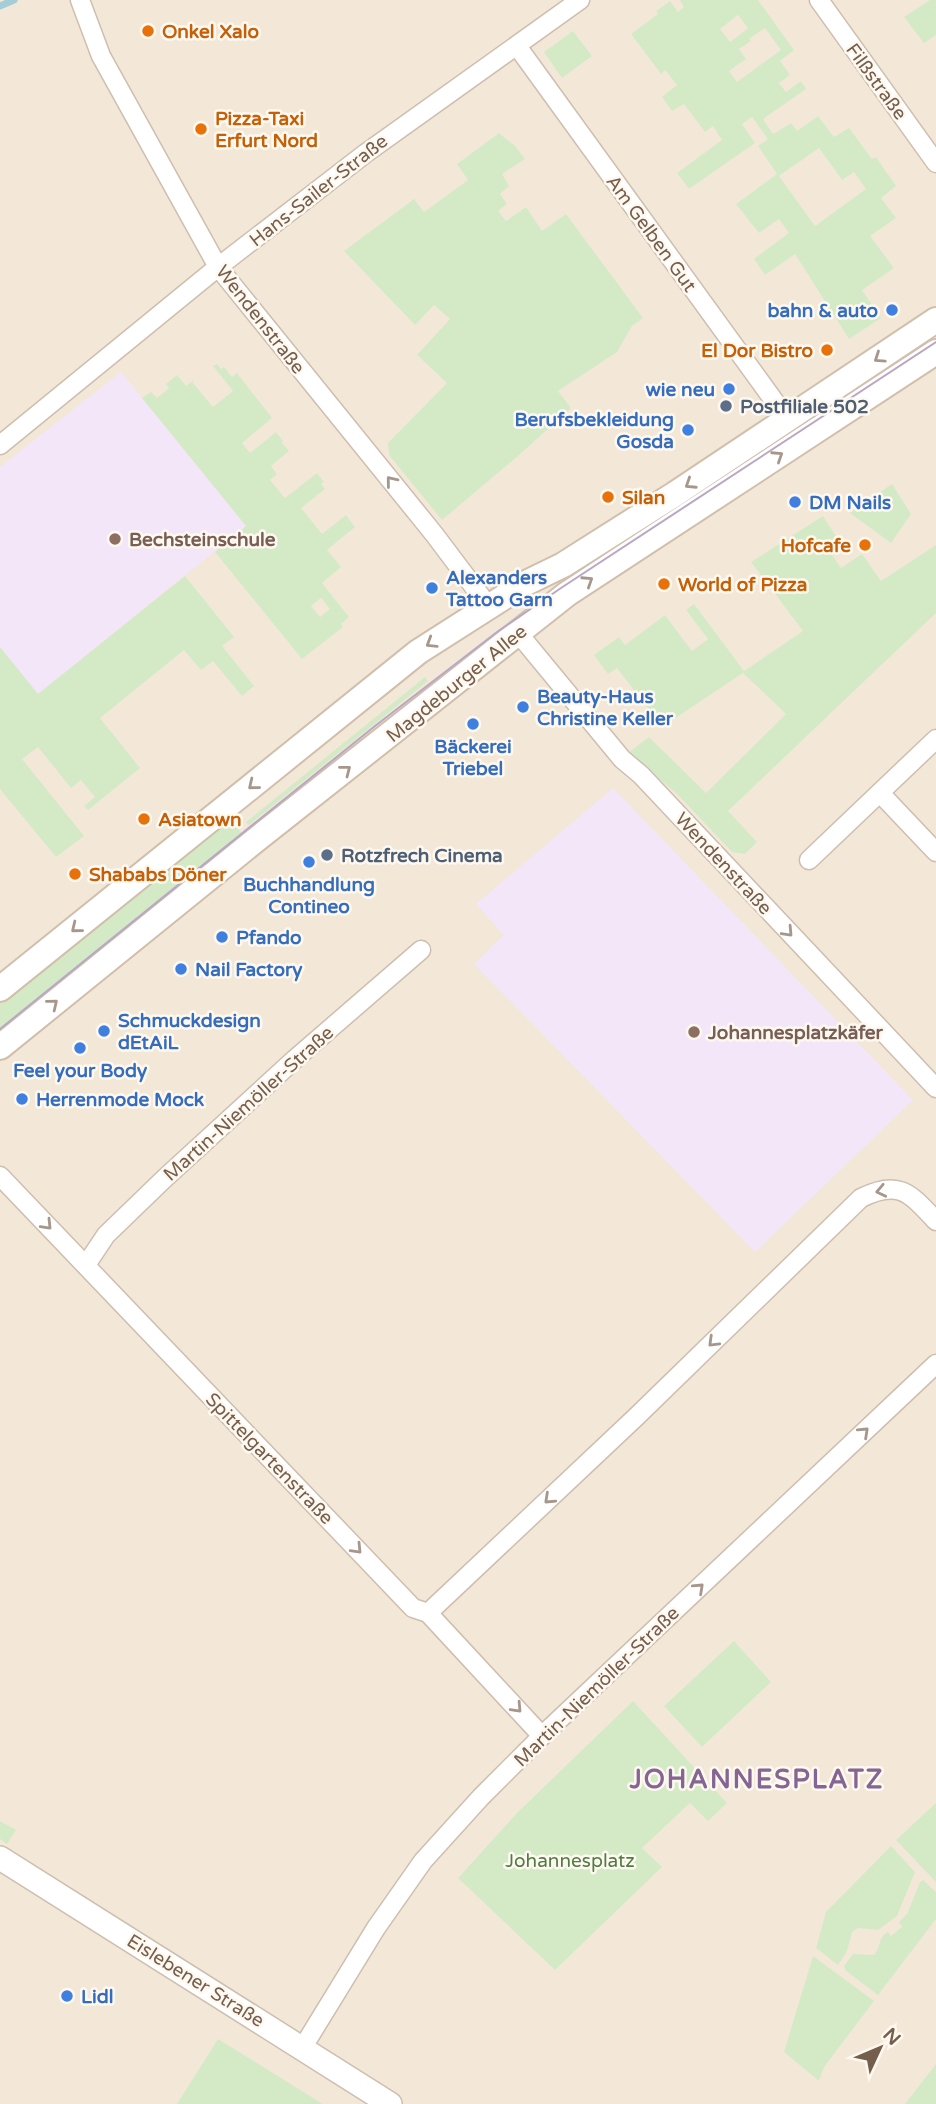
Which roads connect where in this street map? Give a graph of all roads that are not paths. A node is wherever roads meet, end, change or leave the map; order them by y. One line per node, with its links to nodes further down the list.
1 (79, 0): 6 (street, Wendenstraße)
2 (580, 0): 4 (street, Hans-Sailer-Straße)
3 (819, 0): 5 (street, Filßstraße)
4 (517, 46): 6 (street, Hans-Sailer-Straße); 9 (street, Am Gelben Gut)
5 (936, 163)
6 (218, 267): 10 (street, Hans-Sailer-Straße); 11 (street, Wendenstraße, one-way to 6)
7 (936, 320): 9 (main road, Magdeburger Allee, one-way to 9)
8 (936, 352): 12 (main road, Magdeburger Allee, one-way to 8)
9 (788, 420): 11 (main road, Magdeburger Allee, one-way to 11)
10 (0, 445)
11 (489, 607): 18 (main road, Magdeburger Allee, one-way to 18)
12 (518, 633): 19 (main road, Magdeburger Allee, one-way to 12); 20 (street, Wendenstraße, one-way to 20)
13 (936, 739): 14 (street)
14 (880, 793): 15 (street); 16 (street)
15 (936, 852)
16 (809, 860)
17 (421, 950): 23 (street, Martin-Niemöller-Straße)
18 (0, 989)
19 (0, 1047)
20 (936, 1088)
21 (0, 1176): 23 (street, Spittelgartenstraße, one-way to 23)
22 (936, 1221): 25 (street, one-way to 25)
23 (86, 1265): 25 (street, Spittelgartenstraße, one-way to 25)
24 (936, 1364): 26 (street, Martin-Niemöller-Straße, one-way to 24)
25 (428, 1613): 26 (street, Spittelgartenstraße, one-way to 26)
26 (542, 1736): 28 (street, Martin-Niemöller-Straße)
27 (0, 1858): 28 (street, Eislebener Straße)
28 (303, 2047): 29 (street, Eislebener Straße)
29 (390, 2104)

